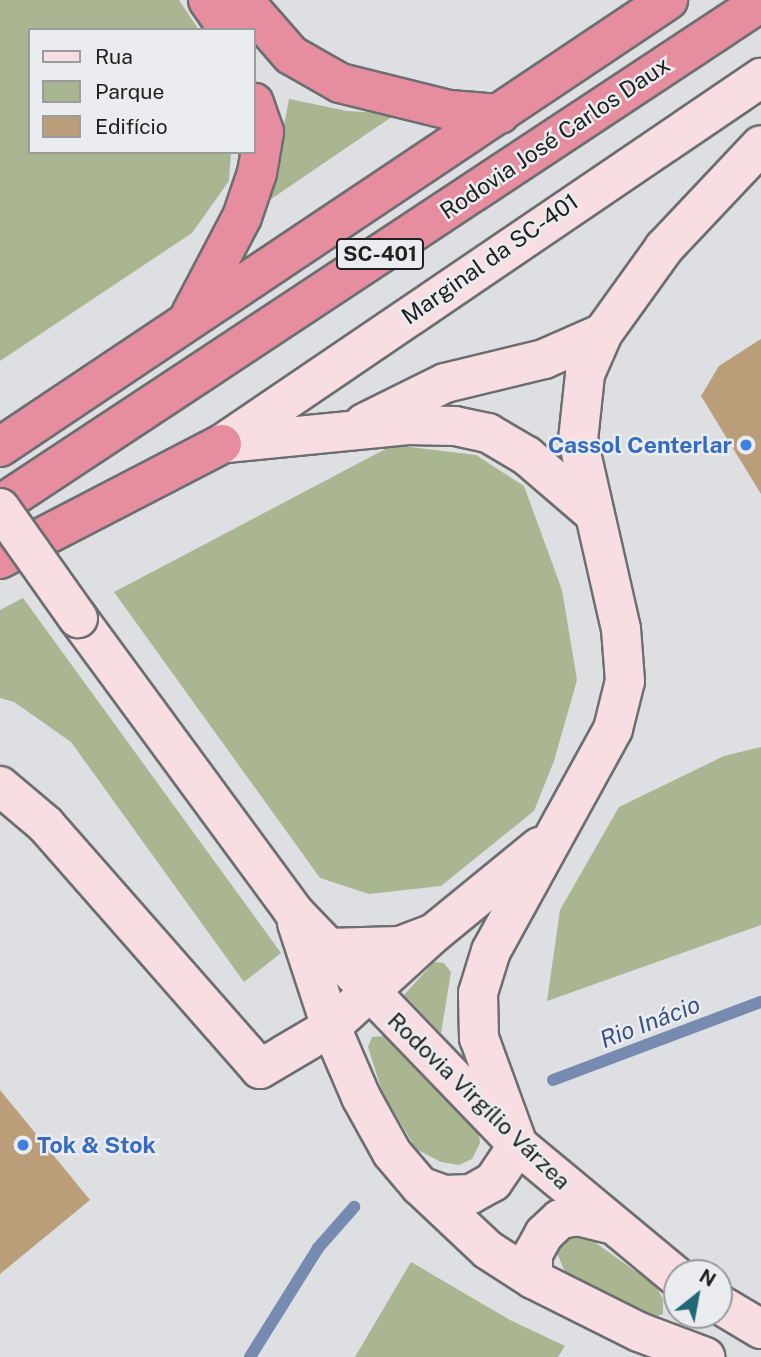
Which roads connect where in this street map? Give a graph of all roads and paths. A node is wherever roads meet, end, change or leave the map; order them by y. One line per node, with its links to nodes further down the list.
1 (208, 0): 5 (highway)
2 (243, 0): 8 (highway)
3 (668, 0): 8 (highway, SC-401)
4 (761, 2): 15 (highway, Rodovia José Carlos Daux / SC-401)
5 (228, 28)
6 (761, 78): 13 (main road, Marginal da SC-401)
7 (256, 109): 10 (highway)
8 (500, 114): 10 (highway, SC-401)
9 (761, 145): 11 (main road)
10 (187, 321): 14 (highway, SC-401)
11 (603, 333): 12 (main road); 16 (main road)
12 (351, 430): 13 (main road); 16 (main road)
13 (222, 443): 17 (highway)
14 (0, 447)
15 (0, 507): 20 (main road, Rodovia Virgílio Várzea, bridge)
16 (591, 511): 19 (main road)
17 (0, 559)
18 (0, 786): 24 (main road)
19 (556, 833): 21 (main road); 25 (main road)
20 (293, 911): 22 (main road, Rodovia Virgílio Várzea); 24 (main road, Rodovia Virgílio Várzea)
21 (434, 933): 22 (main road); 23 (main road)
22 (327, 948): 23 (main road, Rodovia Virgílio Várzea)
23 (368, 993): 24 (main road); 25 (main road, Rodovia Virgílio Várzea)
24 (331, 1027): 26 (main road, Rodovia Virgílio Várzea)
25 (518, 1145): 26 (main road); 27 (main road, Rodovia Virgílio Várzea)
26 (420, 1186): 29 (main road, Rodovia Virgílio Várzea)
27 (607, 1223): 28 (main road, Rodovia Virgílio Várzea); 29 (main road)
28 (663, 1266)
29 (533, 1279): 32 (main road, Rodovia Virgílio Várzea)
30 (733, 1312): 31 (main road)
31 (761, 1329)
32 (705, 1357)

